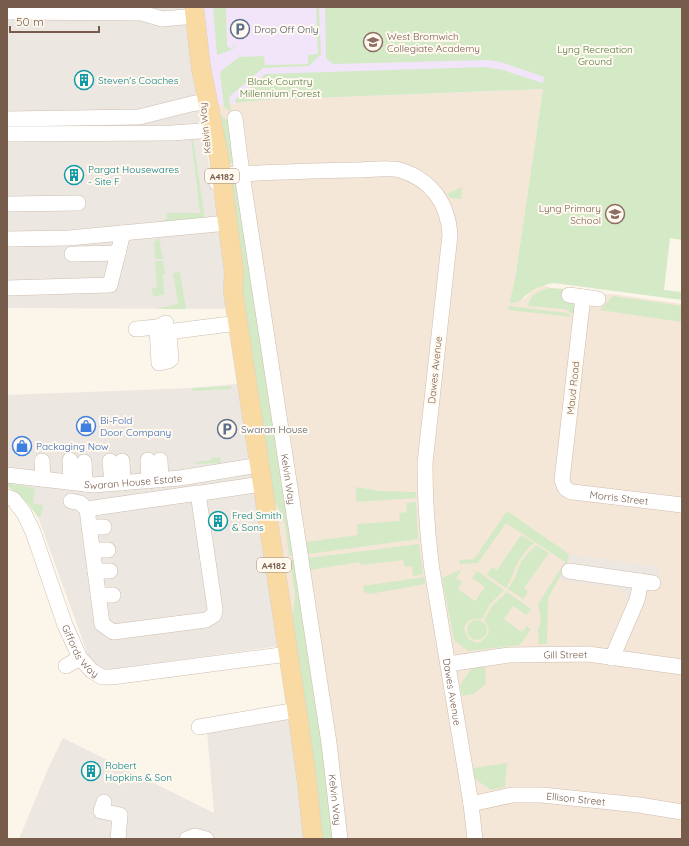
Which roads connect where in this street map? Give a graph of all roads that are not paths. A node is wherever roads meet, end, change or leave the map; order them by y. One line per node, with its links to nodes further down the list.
1 (7, 12): 2 (street)
2 (195, 12): 3 (main road, Kelvin Way / A4182)
3 (205, 101): 5 (street); 8 (main road, Kelvin Way / A4182)
4 (131, 108): 5 (street)
5 (152, 114): 7 (street)
6 (235, 118): 10 (street, Kelvin Way)
7 (7, 119)
8 (209, 130): 9 (street); 11 (main road, Kelvin Way / A4182); 14 (main road, Kelvin Way / A4182)
9 (14, 136)
10 (242, 174): 11 (street, Dawes Avenue); 49 (street, Dawes Avenue); 61 (street, Kelvin Way)
11 (222, 175): 14 (main road, Kelvin Way / A4182)
12 (14, 202): 13 (street)
13 (78, 203)
14 (222, 228): 15 (street); 21 (main road, Kelvin Way / A4182)
15 (123, 233): 16 (street); 17 (street)
16 (7, 239)
17 (118, 253): 18 (street); 19 (street)
18 (72, 254)
19 (16, 285)
20 (598, 299): 30 (street, Maud Road)
21 (237, 319): 22 (street); 22 (street); 27 (main road, Kelvin Way / A4182)
22 (157, 327): 23 (street)
23 (136, 329)
24 (42, 461): 29 (street)
25 (77, 461): 31 (street)
26 (116, 461): 32 (street)
27 (260, 465): 32 (street, Swaran House Estate); 33 (main road, Kelvin Way / A4182)
28 (10, 471): 29 (street, Swaran House Estate)
29 (43, 479): 31 (street, Swaran House Estate)
30 (562, 480): 37 (street, Morris Street)
31 (78, 483): 32 (street, Swaran House Estate)
32 (117, 483)
33 (262, 484): 34 (street); 46 (main road, Kelvin Way / A4182)
34 (198, 493): 38 (street); 44 (street)
35 (7, 497): 47 (street, Giffords Way)
36 (71, 501): 38 (street)
37 (682, 505)
38 (87, 509): 39 (street)
39 (92, 550): 40 (street); 41 (street)
40 (108, 550)
41 (95, 571): 42 (street); 44 (street)
42 (110, 571)
43 (569, 571): 48 (street)
44 (98, 595): 45 (street)
45 (113, 595)
46 (288, 654): 47 (street, Giffords Way); 52 (main road, Kelvin Way / A4182)
47 (80, 658): 50 (street)
48 (612, 658): 49 (street, Gill Street); 51 (street, Gill Street)
49 (448, 664): 55 (street, Dawes Avenue)
50 (66, 666)
51 (682, 667)
52 (297, 710): 53 (street); 60 (main road, Kelvin Way / A4182)
53 (199, 727)
54 (104, 802): 57 (street)
55 (471, 804): 56 (street, Ellison Street); 62 (street, Dawes Avenue)
56 (682, 812)
57 (118, 839)
58 (187, 839): 59 (street)
59 (206, 839)
60 (313, 839)
61 (340, 839)
62 (475, 839)

